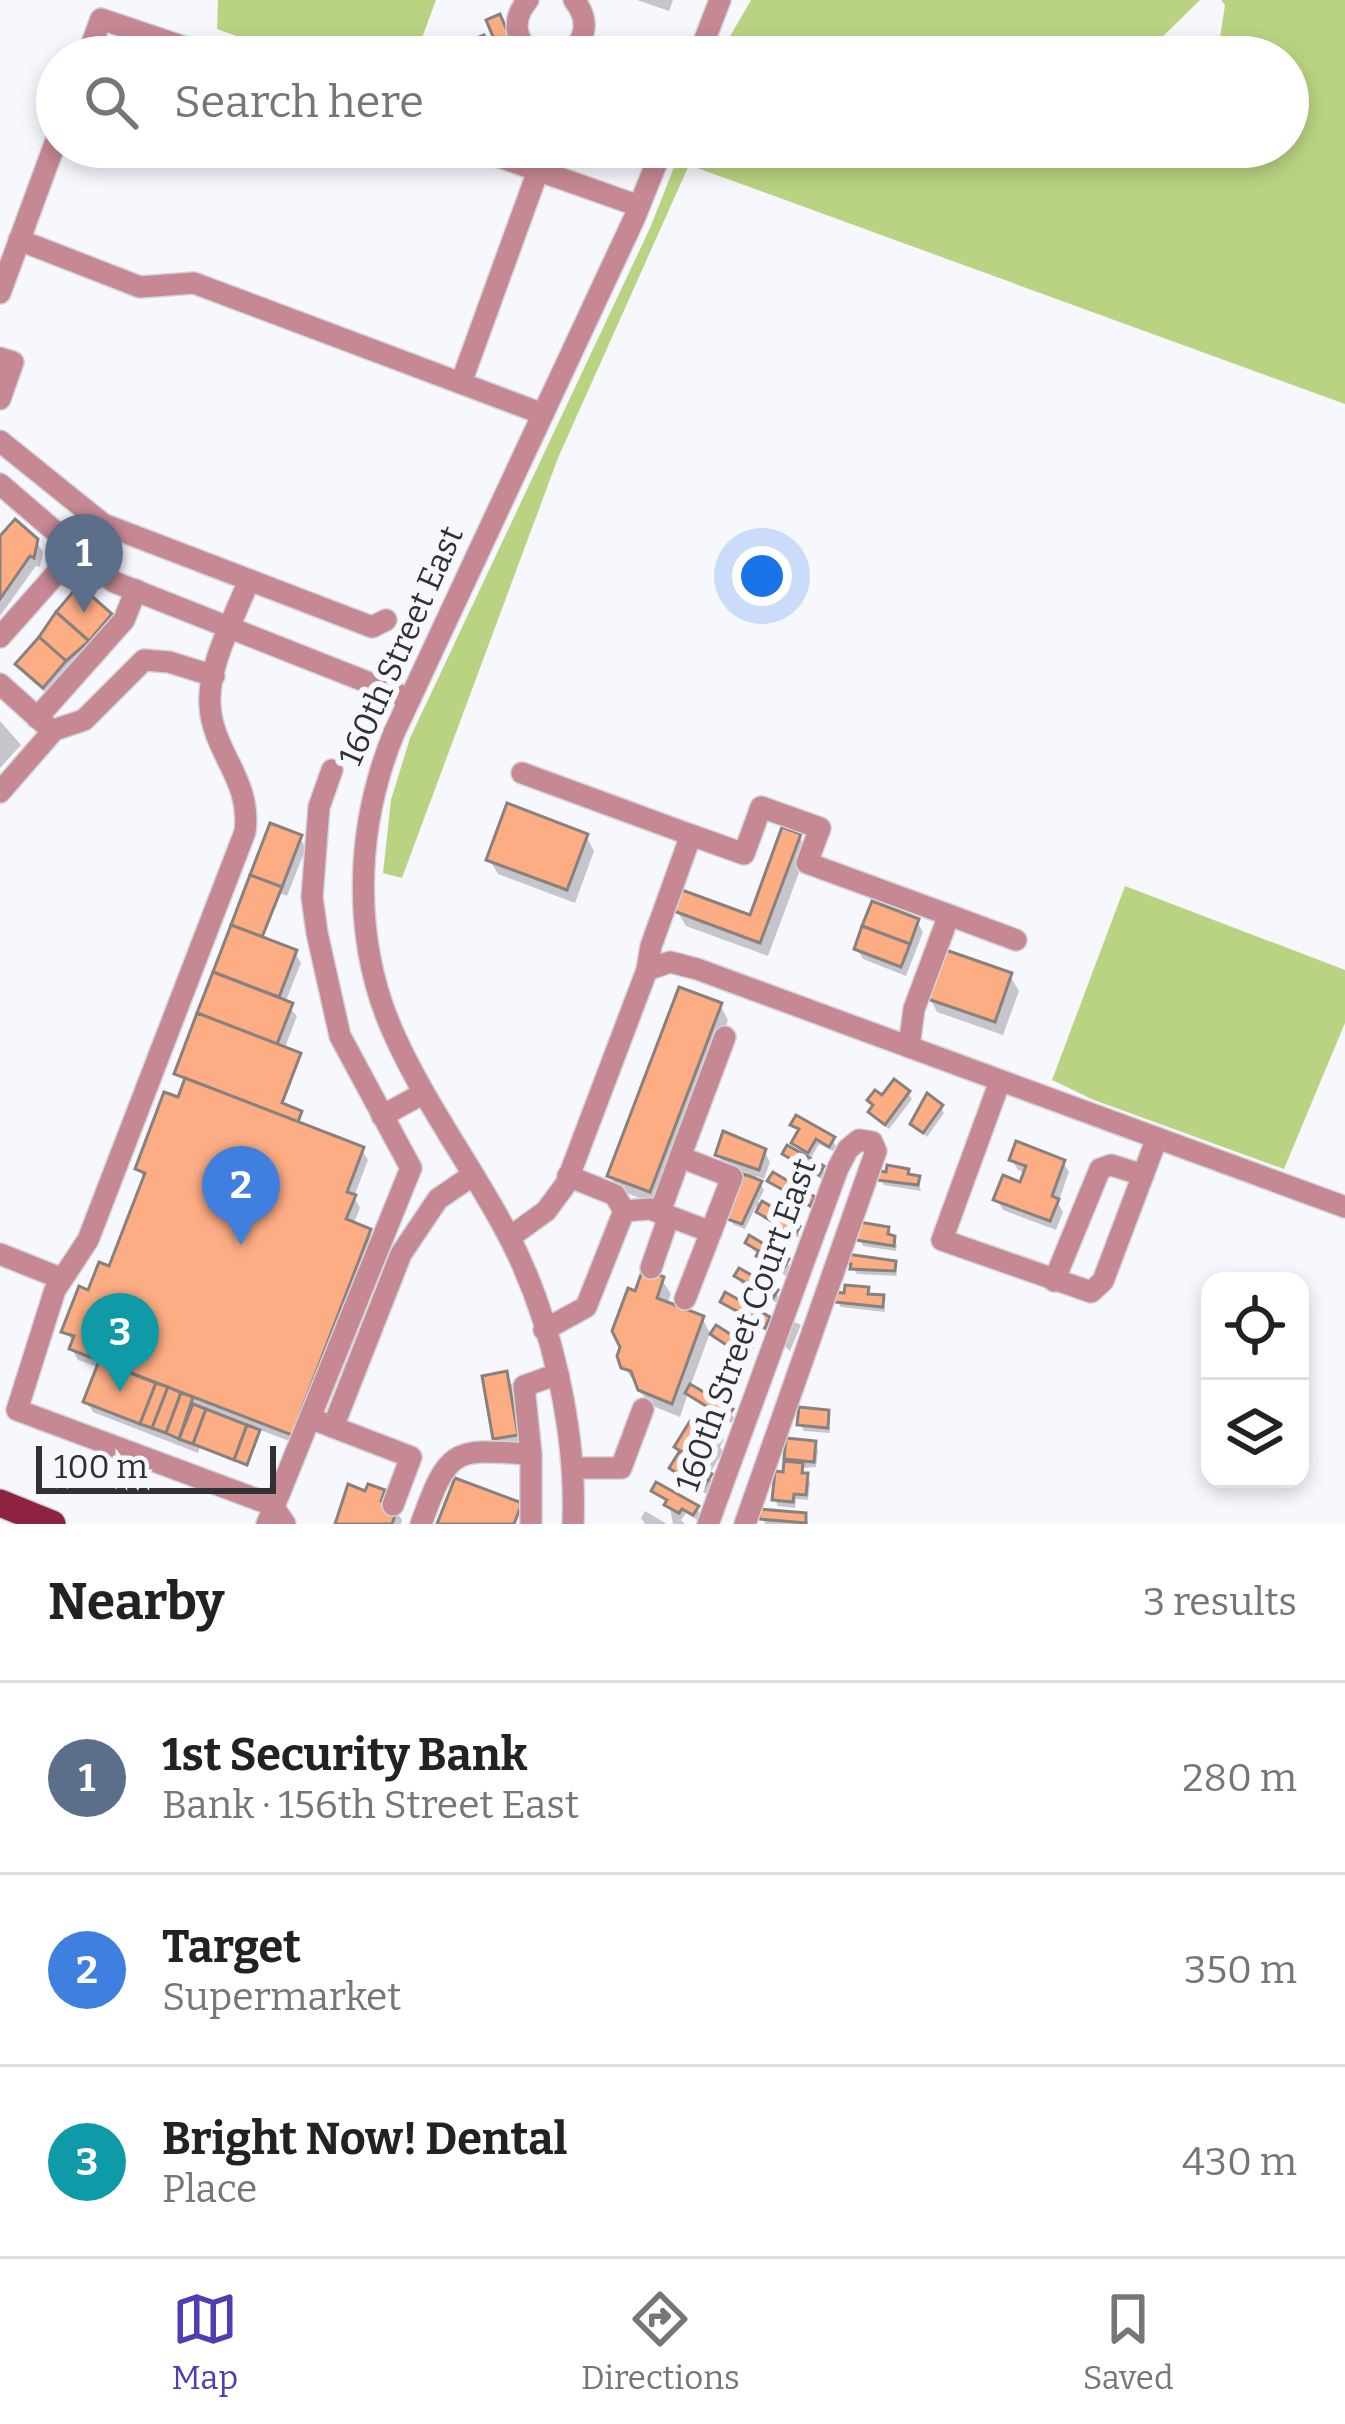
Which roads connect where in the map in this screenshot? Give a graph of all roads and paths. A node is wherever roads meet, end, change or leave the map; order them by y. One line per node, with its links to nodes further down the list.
1 (527, 0): 6 (street)
2 (574, 0): 7 (street)
3 (720, 0): 8 (street)
4 (95, 36): 5 (street)
5 (152, 36)
6 (520, 36)
7 (581, 36)
8 (706, 36)
9 (46, 168): 14 (street)
10 (532, 168): 12 (street)
11 (654, 168): 13 (street, 160th Street East)
12 (538, 170): 13 (street); 17 (street)
13 (639, 206): 19 (street, 160th Street East)
14 (19, 241): 15 (street); 17 (street)
15 (0, 293)
16 (0, 358): 18 (street)
17 (461, 383): 19 (street)
18 (0, 399)
19 (543, 414): 30 (street, 160th Street East)
20 (0, 441): 23 (street)
21 (0, 484): 22 (street)
22 (77, 549): 24 (street); 27 (street)
23 (249, 580): 25 (street); 26 (street)
24 (136, 590): 26 (street); 31 (street)
25 (386, 620)
26 (231, 628): 28 (street); 30 (street)
27 (0, 638)
28 (214, 676): 31 (street); 56 (street)
29 (0, 684): 31 (street)
30 (410, 699): 42 (street, 160th Street East)
31 (45, 724): 34 (street)
32 (332, 770): 43 (street)
33 (522, 773): 35 (street)
34 (0, 792)
35 (691, 835): 36 (street); 38 (street)
36 (949, 915): 37 (street); 40 (street)
37 (1016, 940)
38 (647, 970): 40 (street); 48 (street)
39 (725, 1037): 45 (street)
40 (909, 1047): 41 (street)
41 (1000, 1081): 44 (street); 57 (street)
42 (424, 1093): 43 (street); 46 (street, 160th Street East)
43 (382, 1116): 65 (street)
44 (1157, 1138): 47 (street); 49 (street)
45 (680, 1157): 51 (street); 52 (street)
46 (473, 1175): 53 (street, 160th Street East); 66 (street)
47 (1143, 1175): 57 (street); 57 (street)
48 (568, 1176): 50 (street); 53 (street)
49 (1345, 1207)
50 (624, 1211): 51 (street); 59 (street)
51 (665, 1214): 52 (street); 55 (street)
52 (711, 1232): 58 (street)
53 (510, 1237): 59 (street, 160th Street East)
54 (0, 1255): 56 (street)
55 (651, 1268)
56 (60, 1278): 63 (street)
57 (1054, 1281)
58 (685, 1299)
59 (544, 1330): 60 (street, 160th Street East)
60 (558, 1374): 67 (street); 68 (street, 160th Street East)
61 (761, 1377): 62 (street); 62 (street, 160th Street Court East); 77 (street, 160th Street Court East)
62 (793, 1388): 78 (street, 160th Street Court East)
63 (8, 1407): 72 (street)
64 (643, 1409): 68 (street)
65 (308, 1418): 66 (street); 72 (street)
66 (333, 1427): 71 (street)
67 (531, 1454): 69 (street); 74 (street)
68 (573, 1474): 69 (street); 76 (street, 160th Street East)
69 (534, 1482): 75 (street)
70 (0, 1503): 73 (main road)
71 (393, 1505)
72 (271, 1519)
73 (52, 1524)
74 (421, 1524)
75 (531, 1524)
76 (573, 1524)
77 (708, 1524)
78 (745, 1524)

